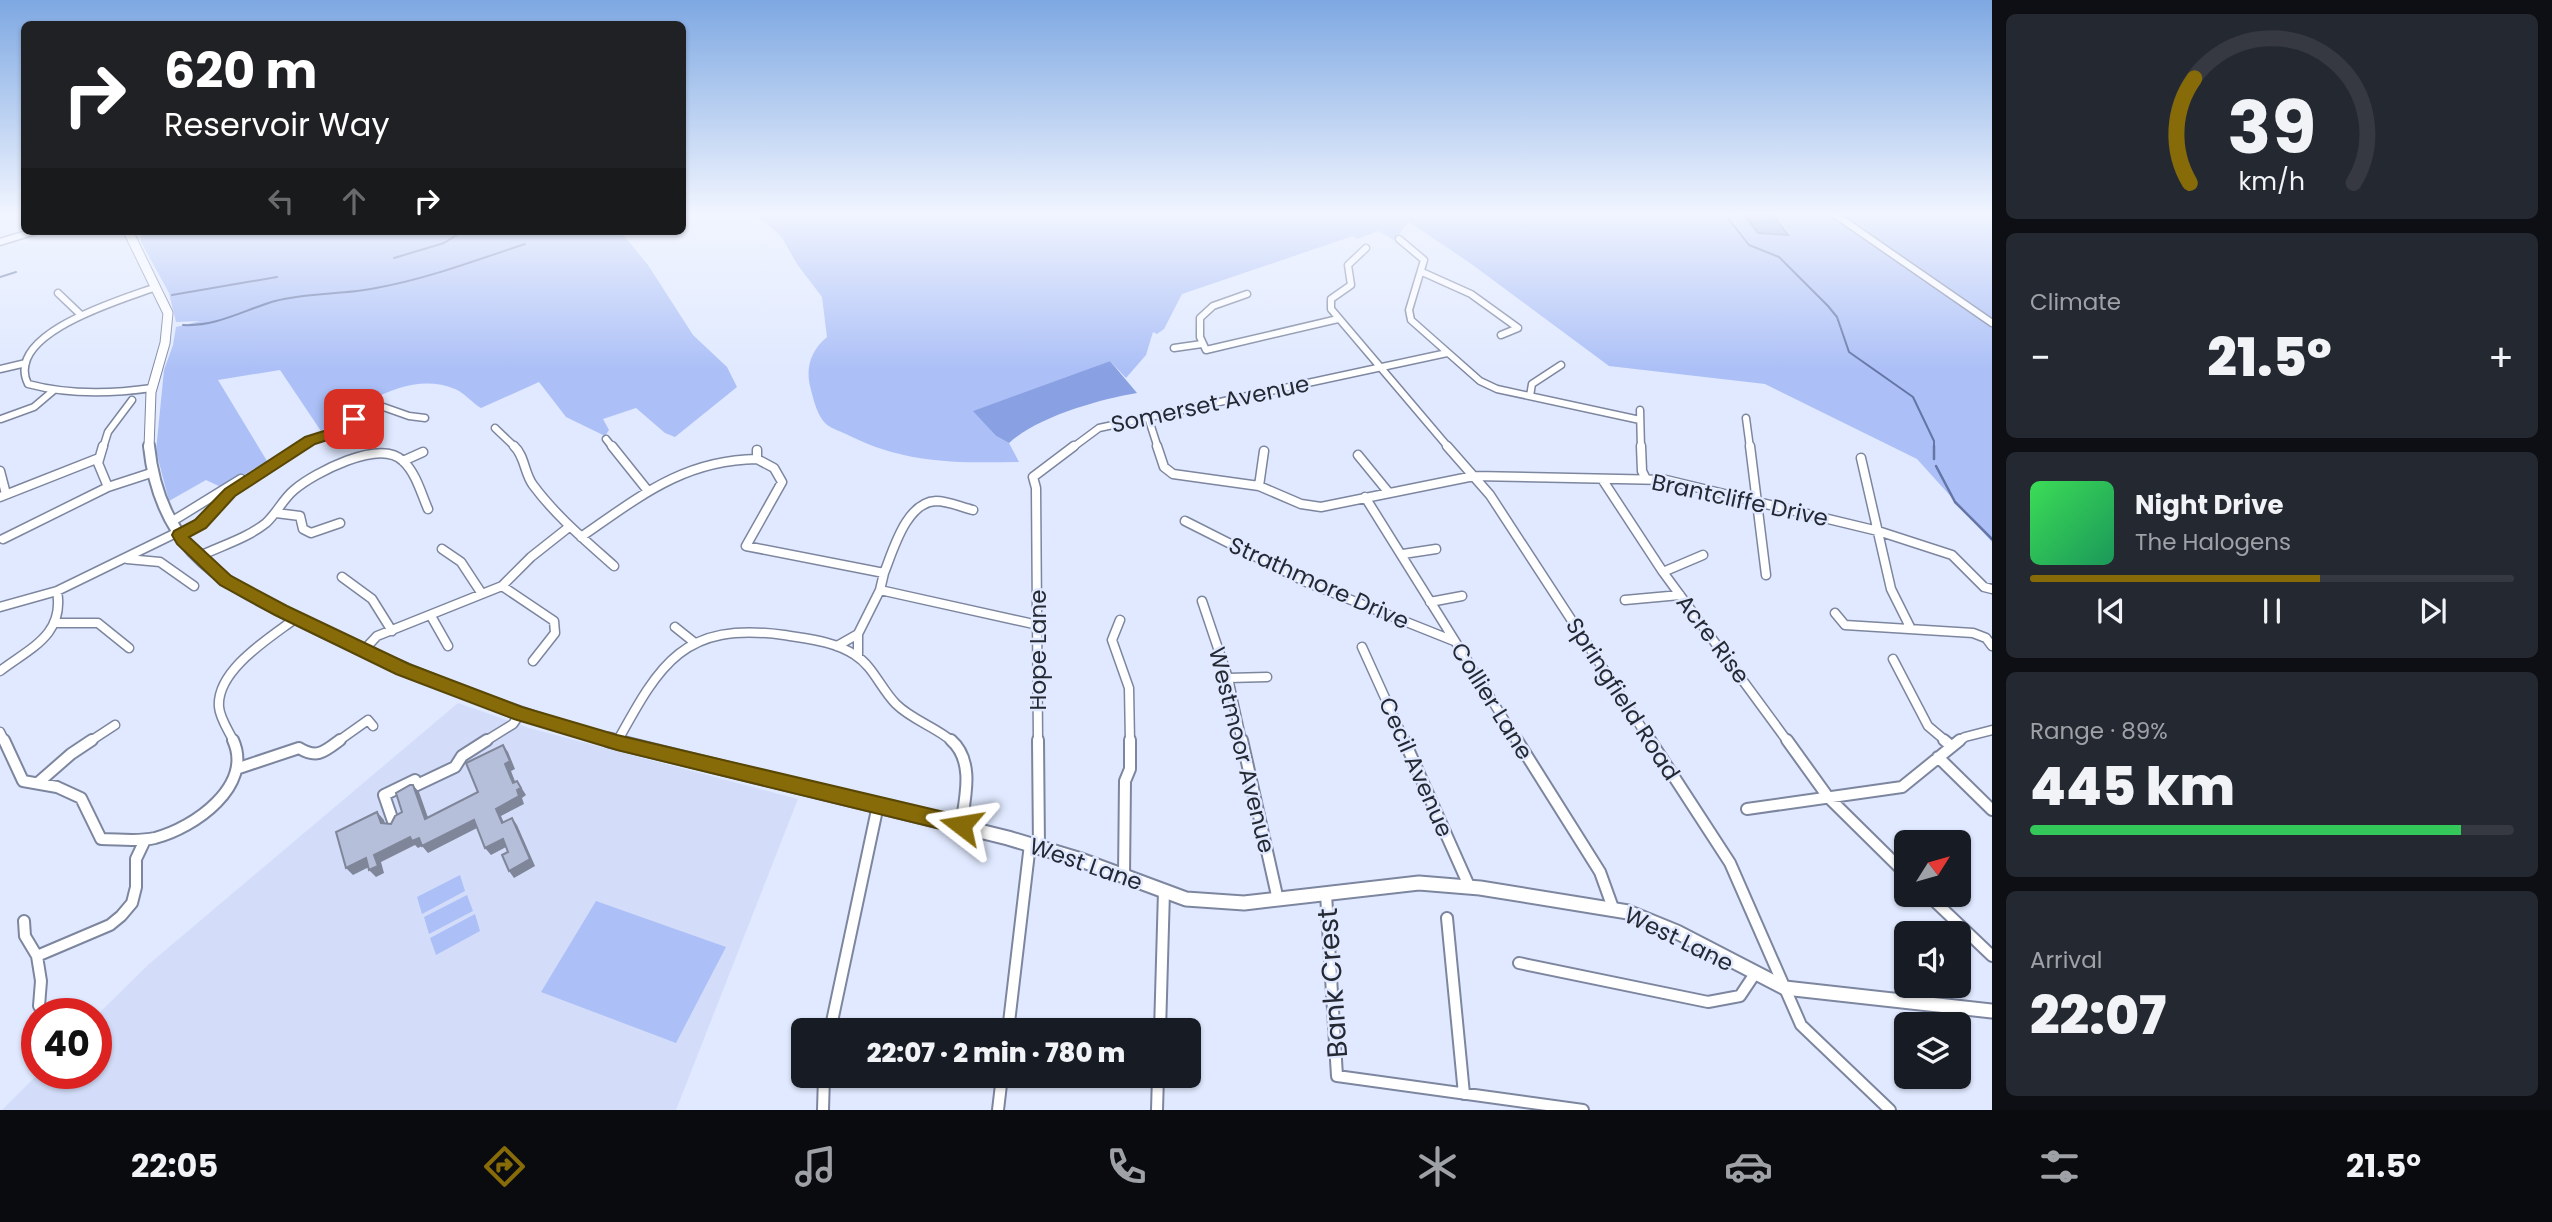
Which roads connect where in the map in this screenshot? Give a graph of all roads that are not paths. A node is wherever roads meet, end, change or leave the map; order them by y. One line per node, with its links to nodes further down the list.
1 (145, 265): 6 (street, West Lane)
2 (1348, 265): 10 (street, Springfield Road)
3 (1423, 265): 5 (street)
4 (1908, 265): 11 (street)
5 (1422, 272): 12 (street); 15 (street)
6 (156, 288): 9 (street); 20 (street, West Lane)
7 (58, 293): 9 (street)
8 (1247, 294): 13 (street)
9 (81, 315): 16 (street)
10 (1338, 319): 13 (street); 19 (street, Springfield Road)
11 (1992, 323)
12 (1501, 335)
13 (1204, 347): 14 (street)
14 (1174, 348)
15 (1447, 353): 19 (street, Somerset Avenue); 22 (street)
16 (26, 363): 18 (street); 21 (street)
17 (1561, 365): 22 (street)
18 (0, 369)
19 (1380, 370): 27 (street, Somerset Avenue); 44 (street, Springfield Road)
20 (152, 388): 21 (street); 43 (street, West Lane)
21 (54, 390): 30 (street)
22 (1530, 396): 31 (street)
23 (386, 399): 25 (street)
24 (132, 400): 37 (street)
25 (375, 404): 28 (street); 60 (street)
26 (1640, 410): 31 (street)
27 (1148, 417): 41 (street, Somerset Avenue); 47 (street, Brantcliffe Drive)
28 (425, 418)
29 (1746, 418): 53 (street)
30 (1, 419)
31 (1640, 420): 46 (street)
32 (495, 428): 59 (street)
33 (606, 439): 49 (street)
34 (1264, 451): 47 (street)
35 (423, 452): 40 (street)
36 (1358, 455): 50 (street)
37 (99, 458): 48 (street); 51 (street)
38 (1861, 458): 61 (street)
39 (267, 463): 60 (street)
40 (405, 464): 54 (street); 56 (street)
41 (1052, 465): 92 (street, Hope Lane)
42 (0, 471): 51 (street)
43 (151, 472): 48 (street); 60 (street, West Lane)
44 (1474, 476): 45 (street, Brantcliffe Drive); 50 (street, Brantcliffe Drive); 143 (street, Springfield Road)
45 (1602, 479): 46 (street, Brantcliffe Drive); 71 (street, Acre Rise)
46 (1646, 479): 53 (street, Brantcliffe Drive)
47 (1259, 486): 52 (street, Brantcliffe Drive)
48 (108, 487): 63 (street)
49 (648, 491): 62 (street); 72 (street)
50 (1389, 493): 52 (street, Brantcliffe Drive)
51 (3, 496)
52 (1365, 497): 66 (street, Collier Lane)
53 (1757, 501): 61 (street, Brantcliffe Drive); 73 (street)
54 (429, 509)
55 (973, 510): 72 (street)
56 (276, 513): 58 (street); 68 (street)
57 (1185, 521): 97 (street, Strathmore Drive)
58 (340, 523)
59 (569, 527): 62 (street); 76 (street)
60 (176, 529): 68 (street, West Lane); 69 (street)
61 (1878, 531): 77 (street, Brantcliffe Drive); 94 (street)
62 (581, 537): 70 (street)
63 (4, 539)
64 (442, 549): 80 (street)
65 (1436, 549): 66 (street)
66 (1404, 554): 85 (street, Collier Lane)
67 (1703, 555): 71 (street)
68 (198, 557): 89 (street, West Lane)
69 (127, 559): 75 (street); 79 (street)
70 (614, 566)
71 (1663, 572): 81 (street, Acre Rise)
72 (884, 573): 78 (street)
73 (1766, 575)
74 (342, 577): 95 (street)
75 (194, 586)
76 (502, 586): 80 (street); 107 (street)
77 (1992, 589)
78 (880, 590): 92 (street); 96 (street)
79 (57, 591): 86 (street); 91 (street)
80 (481, 594): 88 (street)
81 (1680, 595): 83 (street); 121 (street, Acre Rise)
82 (1462, 596): 85 (street)
83 (1625, 600)
84 (1202, 601): 110 (street, Westmoor Avenue)
85 (1430, 602): 97 (street, Collier Lane)
86 (0, 607)
87 (1835, 613): 94 (street)
88 (431, 616): 95 (street); 99 (street)
89 (296, 618): 104 (street, West Lane); 119 (street)
90 (1120, 620): 130 (street)
91 (57, 623): 103 (street); 108 (street)
92 (1038, 625): 128 (street, Hope Lane)
93 (676, 627): 98 (street)
94 (1910, 627): 101 (street)
95 (391, 631): 104 (street)
96 (858, 634): 100 (street); 105 (street)
97 (1454, 641): 136 (street, Collier Lane)
98 (695, 643): 100 (street); 116 (street)
99 (448, 646)
100 (837, 646): 105 (street)
101 (1992, 646)
102 (1362, 647): 131 (street, Cecil Avenue)
103 (129, 648)
104 (363, 650): 111 (street, West Lane)
105 (858, 656): 126 (street)
106 (1893, 659): 117 (street)
107 (533, 661)
108 (0, 671)
109 (1267, 677): 110 (street)
110 (1228, 678): 134 (street, Westmoor Avenue)
111 (520, 714): 116 (street, West Lane); 125 (street)
112 (115, 725): 120 (street)
113 (373, 726): 119 (street)
114 (1992, 730): 117 (street)
115 (0, 732): 120 (street)
116 (617, 743): 122 (street, West Lane)
117 (1951, 746): 118 (street)
118 (1938, 757): 121 (street); 124 (street)
119 (239, 768): 127 (street)
120 (39, 782): 127 (street)
121 (1828, 797): 123 (street); 129 (street, Acre Rise)
122 (878, 805): 126 (street, West Lane); 146 (street)
123 (1747, 809)
124 (1992, 810)
125 (394, 824)
126 (961, 825): 128 (street, West Lane)
127 (145, 840): 139 (street)
128 (1034, 845): 130 (street, West Lane); 147 (street, Hope Lane)
129 (1894, 862)
130 (1124, 876): 132 (street, West Lane)
131 (1470, 888): 133 (street, West Lane); 136 (street, West Lane)
132 (1164, 891): 134 (street, West Lane); 148 (street)
133 (1326, 894): 134 (street, West Lane); 152 (street, Bank Crest)
134 (1278, 900)
135 (1941, 907): 140 (street)
136 (1613, 908): 142 (street, West Lane)
137 (1447, 918): 152 (street)
138 (24, 921): 139 (street)
139 (37, 956): 144 (street)
140 (1992, 956)
141 (1519, 963): 142 (street)
142 (1754, 975): 143 (street, West Lane)
143 (1785, 988): 145 (street, West Lane); 157 (street, Springfield Road)
144 (40, 998)
145 (1992, 1011)
146 (834, 1018)
147 (1010, 1018)
148 (1160, 1018)
149 (824, 1088): 153 (street)
150 (1001, 1088): 154 (street)
151 (1158, 1088): 155 (street)
152 (1464, 1094): 156 (street, Bank Crest)
153 (823, 1110)
154 (998, 1110)
155 (1157, 1110)
156 (1583, 1110)
157 (1890, 1110)

